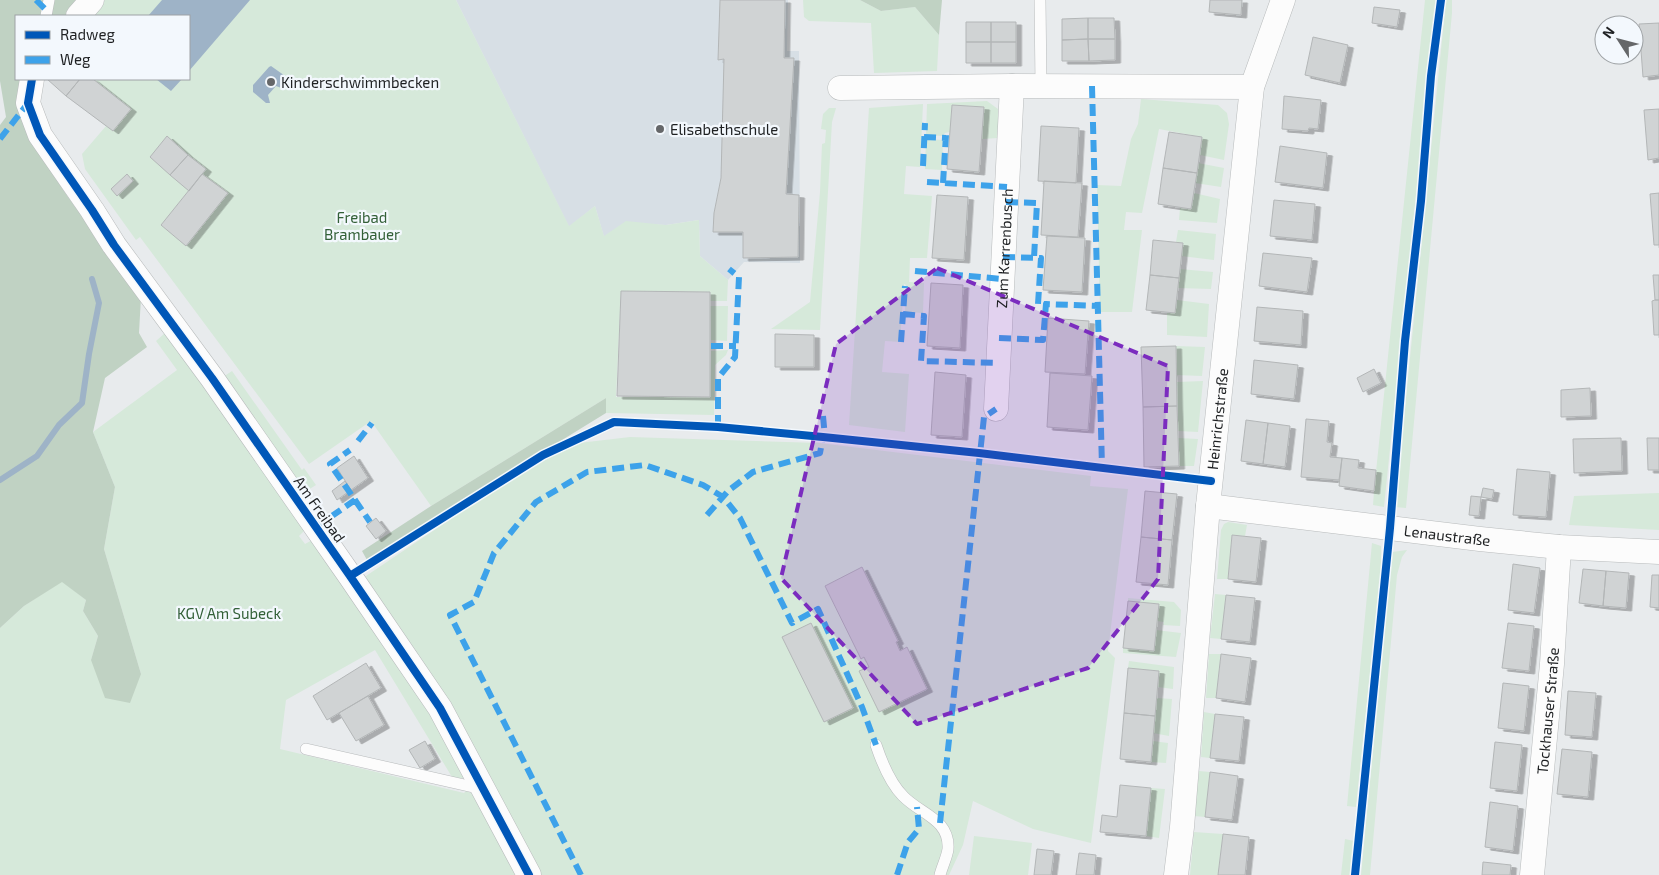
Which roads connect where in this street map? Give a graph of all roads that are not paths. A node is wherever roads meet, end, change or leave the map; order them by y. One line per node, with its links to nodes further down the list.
1 (49, 0): 5 (lane)
2 (92, 0): 6 (street)
3 (1040, 0): 9 (lane)
4 (1283, 0): 10 (street, Heinrichstraße)
5 (46, 15)
6 (79, 15)
7 (32, 80): 18 (street, Am Freibad)
8 (1012, 86): 9 (street); 11 (street); 12 (street, Zum Karrenbusch)
9 (1041, 86): 10 (street)
10 (1252, 87): 13 (street, Heinrichstraße)
11 (840, 88)
12 (996, 409)
13 (1208, 506): 14 (street, Lenaustraße); 21 (street, Heinrichstraße)
14 (1559, 547): 15 (street, Lenaustraße); 22 (street, Tockhauser Straße)
15 (1659, 552)
16 (876, 745): 20 (lane)
17 (306, 749): 18 (lane)
18 (482, 788): 19 (street, Am Freibad)
19 (529, 875)
20 (940, 875)
21 (1176, 875)
22 (1532, 875)

